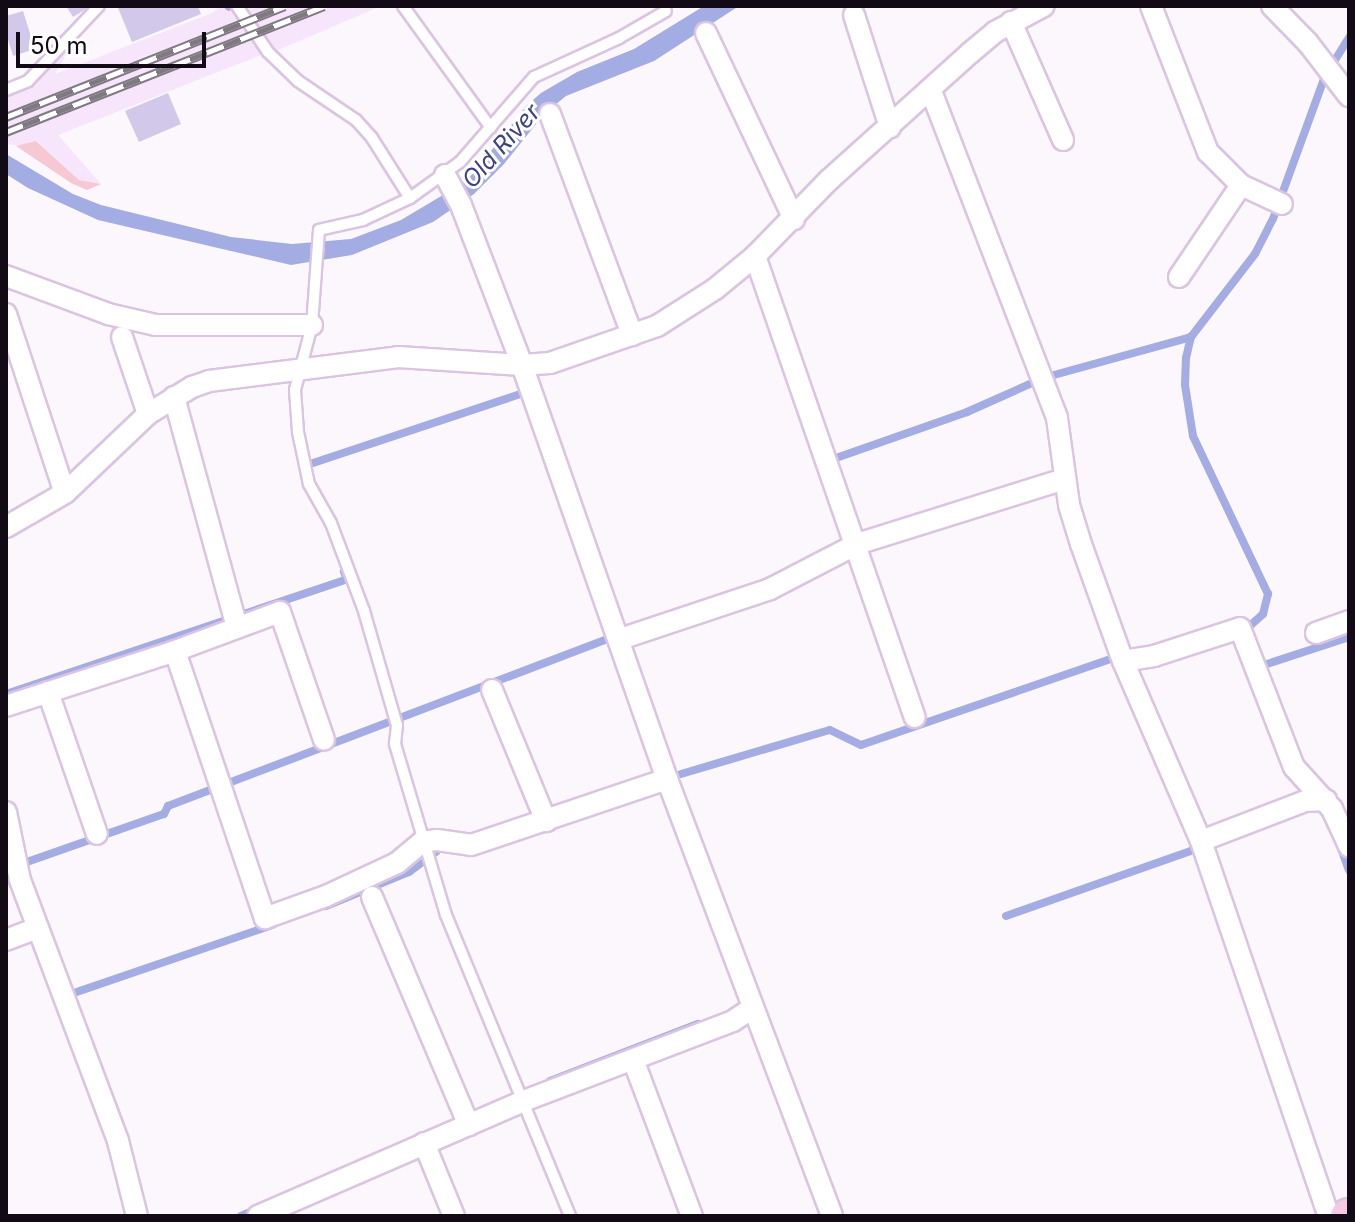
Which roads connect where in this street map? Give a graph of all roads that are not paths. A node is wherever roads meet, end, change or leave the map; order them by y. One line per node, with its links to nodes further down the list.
1 (99, 6): 11 (lane)
2 (237, 6): 20 (lane)
3 (403, 6): 16 (lane)
4 (1044, 6): 9 (street)
5 (1151, 6): 19 (street)
6 (1272, 6): 13 (street)
7 (666, 11): 16 (lane)
8 (854, 15): 15 (street)
9 (1011, 22): 12 (street); 17 (street)
10 (706, 33): 22 (street)
11 (6, 90)
12 (931, 91): 15 (street); 34 (street)
13 (1349, 96)
14 (550, 114): 28 (street)
15 (890, 127): 22 (street)
16 (491, 128): 18 (lane)
17 (1063, 140)
18 (448, 180): 20 (lane); 30 (street)
19 (1241, 185): 21 (street); 25 (street)
20 (410, 198): 27 (lane)
21 (1282, 204)
22 (794, 219): 23 (street)
23 (755, 256): 28 (street); 37 (street)
24 (6, 276): 27 (street)
25 (1179, 277)
26 (6, 314): 35 (street)
27 (312, 325): 31 (lane)
28 (632, 335): 30 (street)
29 (122, 337): 33 (street)
30 (522, 365): 31 (street); 41 (street)
31 (302, 367): 32 (street); 56 (lane)
32 (174, 397): 33 (street); 39 (street)
33 (148, 414): 35 (street)
34 (1064, 479): 37 (street); 43 (street)
35 (65, 493): 36 (street)
36 (6, 527)
37 (857, 544): 41 (street); 47 (street)
38 (1349, 621): 40 (street)
39 (237, 628): 42 (street); 48 (street)
40 (1316, 633)
41 (620, 639): 49 (street)
42 (175, 651): 45 (street); 56 (street)
43 (1123, 661): 50 (street); 54 (street)
44 (492, 690): 52 (street)
45 (48, 692): 46 (street); 53 (street)
46 (6, 706)
47 (915, 717)
48 (324, 740)
49 (667, 779): 52 (street); 61 (street)
50 (1326, 800): 54 (street); 55 (street)
51 (6, 812): 57 (street)
52 (546, 821): 56 (street)
53 (97, 834)
54 (1201, 841): 72 (street)
55 (1348, 841)
56 (422, 842): 63 (lane)
57 (12, 863): 59 (street)
58 (372, 897): 64 (street)
59 (38, 928): 60 (street); 66 (street)
60 (6, 940)
61 (752, 1008): 62 (street); 71 (street)
62 (634, 1062): 63 (street); 70 (street)
63 (521, 1102): 64 (street); 69 (lane)
64 (469, 1125): 65 (street)
65 (424, 1143): 67 (street); 68 (street)
66 (137, 1216)
67 (258, 1216)
68 (454, 1216)
69 (570, 1216)
70 (692, 1216)
71 (832, 1216)
72 (1329, 1216)

